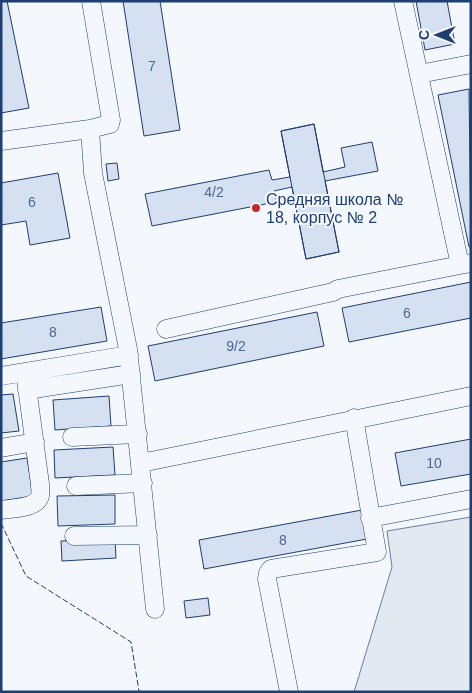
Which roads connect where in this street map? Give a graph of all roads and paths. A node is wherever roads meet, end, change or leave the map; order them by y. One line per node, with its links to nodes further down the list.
1 (92, 1): 5 (street)
2 (403, 1): 4 (street)
3 (471, 64): 4 (street)
4 (419, 74): 7 (street)
5 (90, 129): 6 (street); 9 (street)
6 (1, 142)
7 (466, 264): 8 (street)
8 (166, 329)
9 (129, 355): 10 (street); 11 (street)
10 (25, 372): 12 (street); 13 (street)
11 (131, 374): 13 (street); 16 (street)
12 (1, 376)
13 (27, 390): 18 (street)
14 (471, 396): 15 (street)
15 (354, 418): 20 (street); 25 (street)
16 (138, 434): 17 (street); 20 (street)
17 (72, 437)
18 (35, 442): 19 (street); 24 (street)
19 (1, 448)
20 (141, 463): 21 (street)
21 (143, 483): 22 (street); 26 (street)
22 (76, 486)
23 (471, 499): 25 (street)
24 (1, 510)
25 (370, 518): 29 (street)
26 (148, 535): 27 (street); 28 (street)
27 (74, 536)
28 (155, 609)
29 (289, 692)

